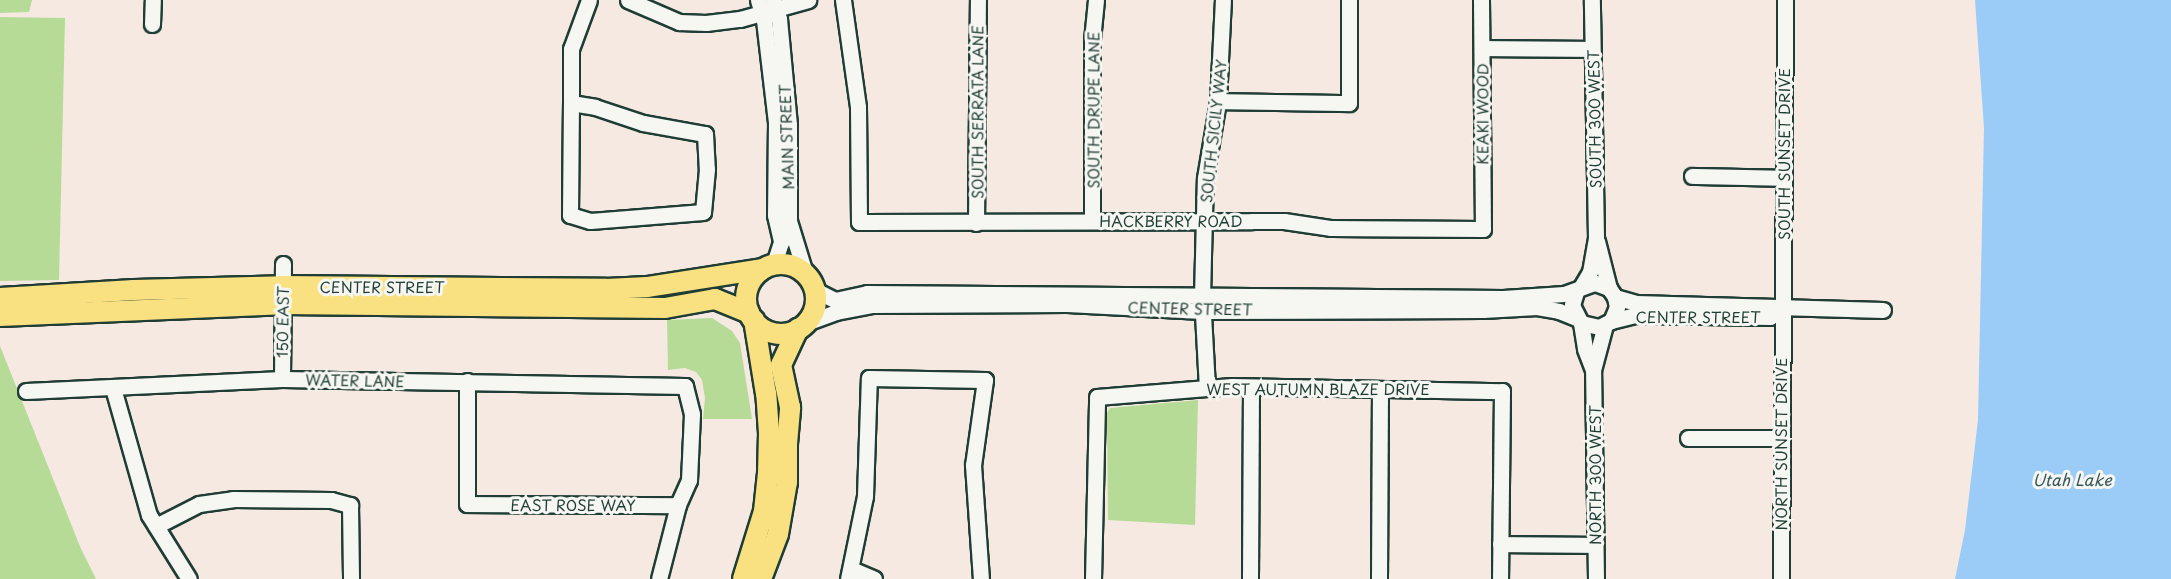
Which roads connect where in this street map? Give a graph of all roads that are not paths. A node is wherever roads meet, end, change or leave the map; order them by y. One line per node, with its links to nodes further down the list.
1 (153, 0): 14 (street)
2 (589, 0): 18 (street)
3 (628, 0): 13 (street)
4 (808, 0): 13 (street)
5 (843, 0): 23 (street, HACKBERRY ROAD)
6 (978, 0): 23 (street, SOUTH SERRATA LANE)
7 (1096, 0): 21 (street, SOUTH DRUPE LANE)
8 (1223, 0): 17 (street, SOUTH SICILY WAY)
9 (1349, 0): 17 (street)
10 (1481, 0): 15 (street, KEAKI WOOD)
11 (1592, 0): 16 (street, SOUTH 300 WEST)
12 (1785, 0): 20 (street, SOUTH SUNSET DRIVE)
13 (767, 6): 27 (street, MAIN STREET); 28 (street, MAIN STREET)
14 (152, 24)
15 (1482, 48): 16 (street); 24 (street, KEAKI WOOD)
16 (1592, 49): 25 (street, SOUTH 300 WEST)
17 (1218, 101): 22 (street, SOUTH SICILY WAY)
18 (571, 103): 18 (street)
19 (1692, 176): 20 (street)
20 (1785, 178): 35 (street, SOUTH SUNSET DRIVE)
21 (1092, 221): 22 (street, HACKBERRY ROAD); 23 (street, HACKBERRY ROAD)
22 (1205, 221): 24 (street, HACKBERRY ROAD); 34 (street, SOUTH SICILY WAY)
23 (976, 223)
24 (1483, 229)
25 (1596, 238): 29 (street, SOUTH 300 WEST); 31 (street, SOUTH 300 WEST)
26 (283, 264): 32 (street, 150 EAST)
27 (768, 267): 28 (main road); 32 (main road, CENTER STREET); 38 (main road)
28 (805, 273): 30 (main road)
29 (1579, 289): 31 (street); 34 (street, CENTER STREET); 39 (street)
30 (815, 290): 34 (street, CENTER STREET); 41 (main road)
31 (1612, 292): 35 (street, CENTER STREET); 40 (street)
32 (282, 295): 33 (main road, CENTER STREET); 37 (main road, CENTER STREET); 38 (main road, CENTER STREET); 43 (street, 150 EAST)
33 (0, 298)
34 (1202, 304): 39 (street, CENTER STREET); 41 (street, CENTER STREET); 47 (street, SOUTH SICILY WAY)
35 (1782, 308): 36 (street, CENTER STREET); 40 (street, CENTER STREET); 51 (street, NORTH SUNSET DRIVE)
36 (1883, 310)
37 (0, 316)
38 (751, 316): 41 (main road); 60 (main road)
39 (1578, 320): 40 (street); 42 (street, NORTH 300 WEST)
40 (1608, 323): 42 (street, NORTH 300 WEST)
41 (802, 326): 61 (main road)
42 (1593, 370): 55 (street, NORTH 300 WEST)
43 (282, 379): 44 (street, WATER LANE); 46 (street, WATER LANE)
44 (467, 381): 52 (street, EAST ROSE WAY); 52 (street, WATER LANE)
45 (1251, 387): 47 (street, WEST AUTUMN BLAZE DRIVE); 48 (street, WEST AUTUMN BLAZE DRIVE); 65 (street)
46 (113, 388): 49 (street, WATER LANE); 53 (street)
47 (1207, 388): 64 (street, WEST AUTUMN BLAZE DRIVE)
48 (1380, 389): 54 (street, WEST AUTUMN BLAZE DRIVE); 66 (street)
49 (26, 392)
50 (1688, 438): 51 (street)
51 (1781, 438): 69 (street, NORTH SUNSET DRIVE)
52 (678, 505): 59 (street)
53 (156, 526): 57 (street); 58 (street)
54 (1500, 544): 55 (street); 67 (street)
55 (1595, 545): 68 (street, NORTH 300 WEST)
56 (849, 574): 62 (street); 63 (street)
57 (189, 579)
58 (351, 579)
59 (659, 579)
60 (743, 579)
61 (761, 579)
62 (874, 579)
63 (981, 579)
64 (1093, 579)
65 (1250, 579)
66 (1379, 579)
67 (1500, 579)
68 (1596, 579)
69 (1781, 579)

